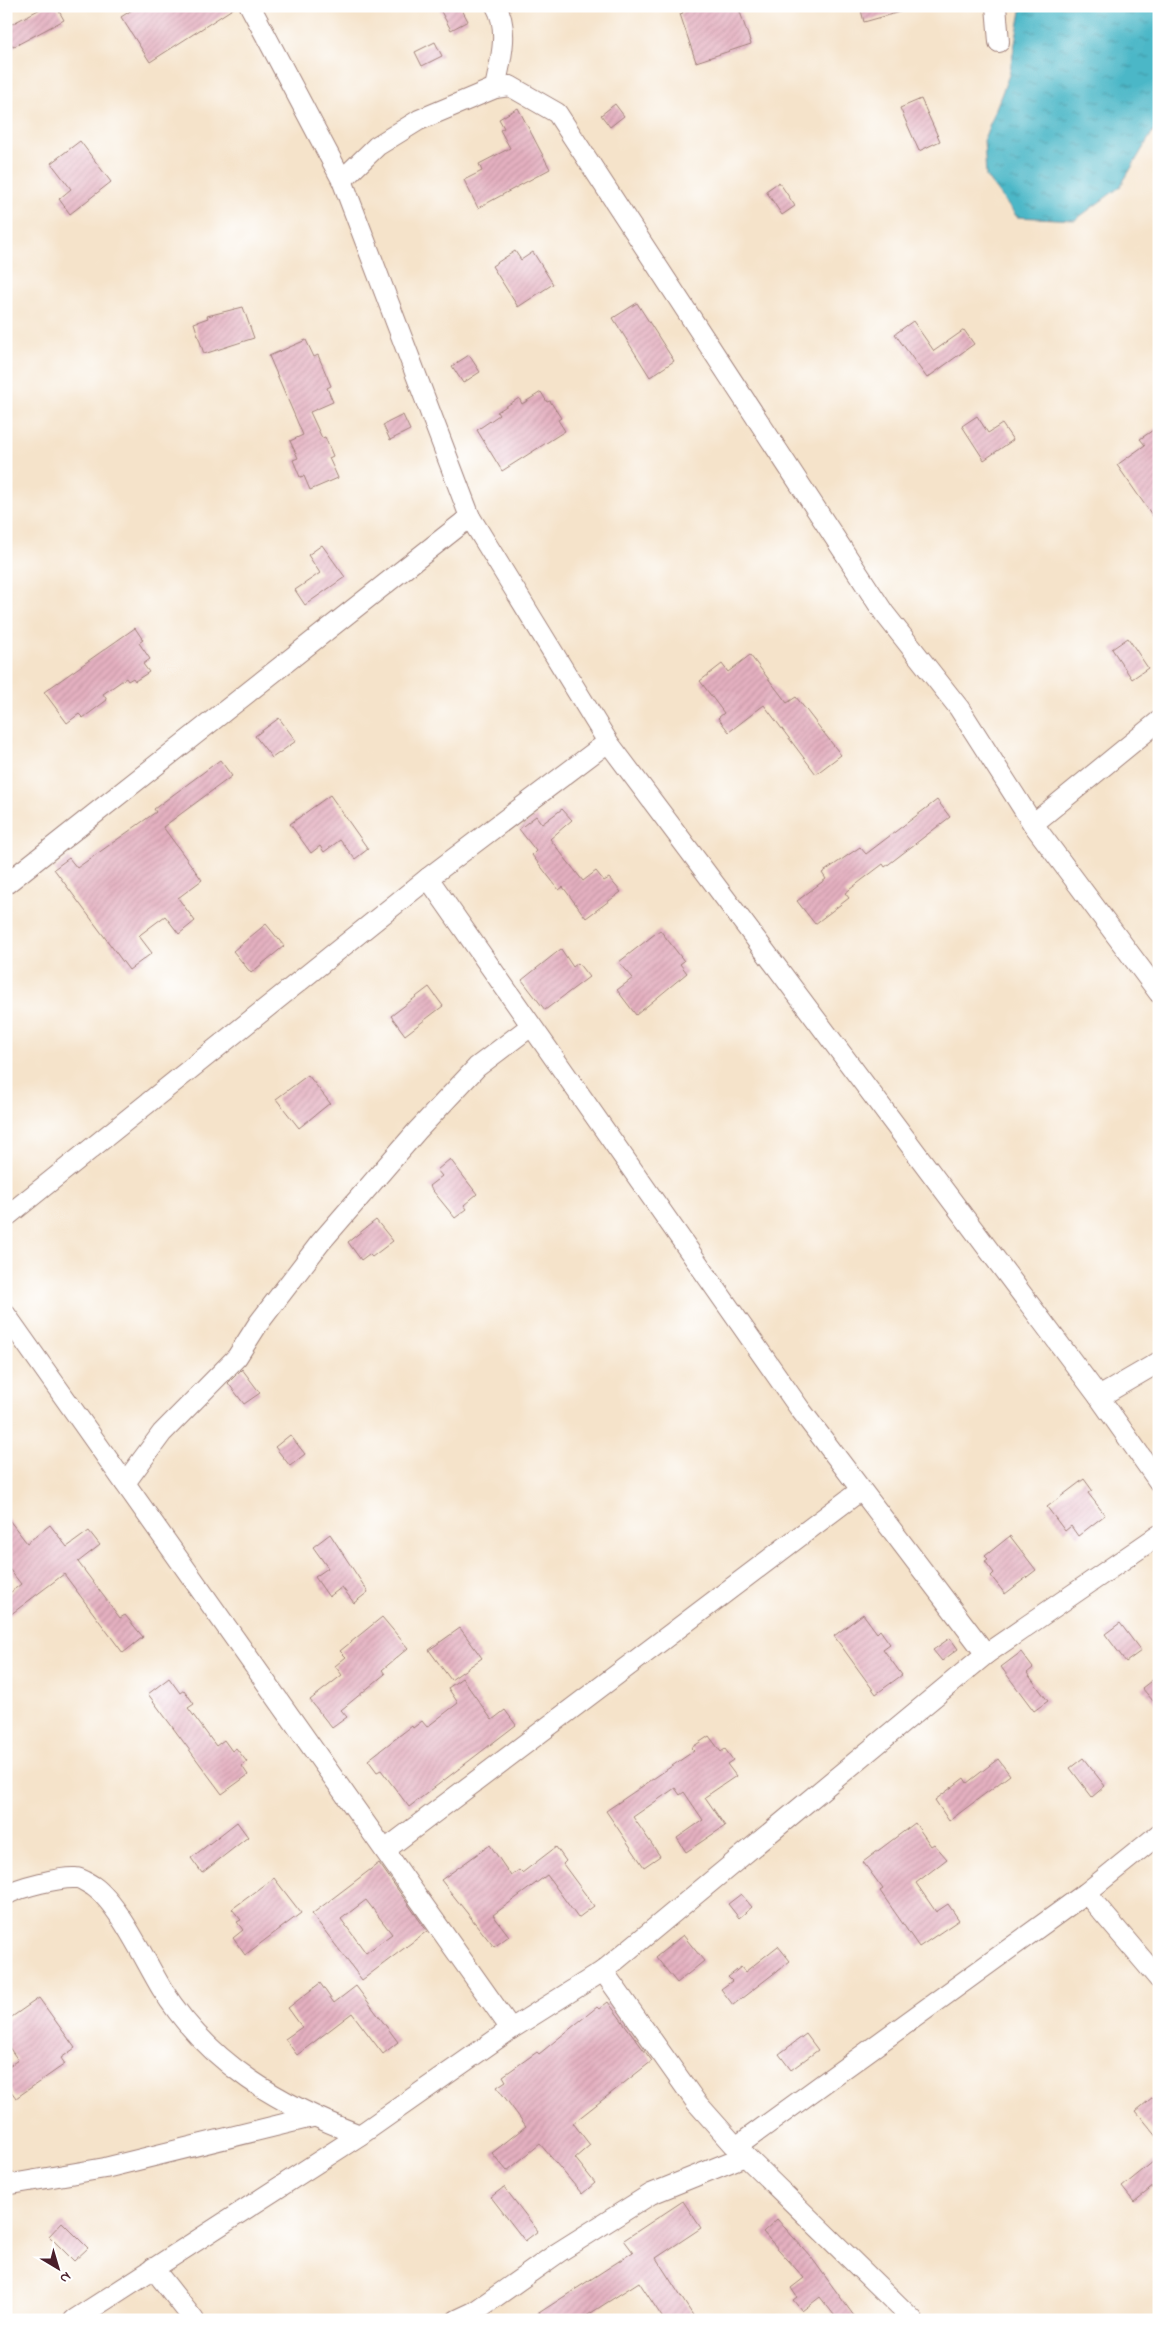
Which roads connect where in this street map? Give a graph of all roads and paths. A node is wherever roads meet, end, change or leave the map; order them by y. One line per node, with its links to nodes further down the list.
1 (250, 6): 6 (street)
2 (496, 6): 5 (street)
3 (996, 6): 4 (street)
4 (999, 42)
5 (495, 88): 6 (street); 10 (street)
6 (342, 180): 7 (street)
7 (470, 517): 9 (street); 12 (street)
8 (1159, 721): 10 (street)
9 (608, 742): 11 (street); 18 (street)
10 (1033, 824): 13 (street)
11 (428, 878): 14 (street); 15 (street)
12 (6, 884)
13 (1159, 993)
14 (530, 1026): 20 (street); 21 (street)
15 (6, 1217)
16 (6, 1315): 20 (street)
17 (1159, 1362): 18 (street)
18 (1099, 1397): 19 (street)
19 (1159, 1482)
20 (125, 1483): 25 (street)
21 (861, 1490): 23 (street); 25 (street)
22 (1159, 1536): 23 (street)
23 (986, 1654): 28 (street)
24 (1159, 1834): 26 (street)
25 (385, 1850): 30 (street)
26 (1086, 1894): 29 (street); 33 (street)
27 (6, 1895): 31 (street)
28 (603, 1971): 30 (street); 33 (street)
29 (1159, 1979)
30 (512, 2029): 32 (street)
31 (312, 2117): 32 (street); 34 (street)
32 (360, 2135): 35 (street)
33 (740, 2152): 38 (street); 39 (street)
34 (6, 2185)
35 (154, 2268): 36 (street); 37 (street)
36 (74, 2320)
37 (194, 2320)
38 (457, 2320)
39 (913, 2320)

